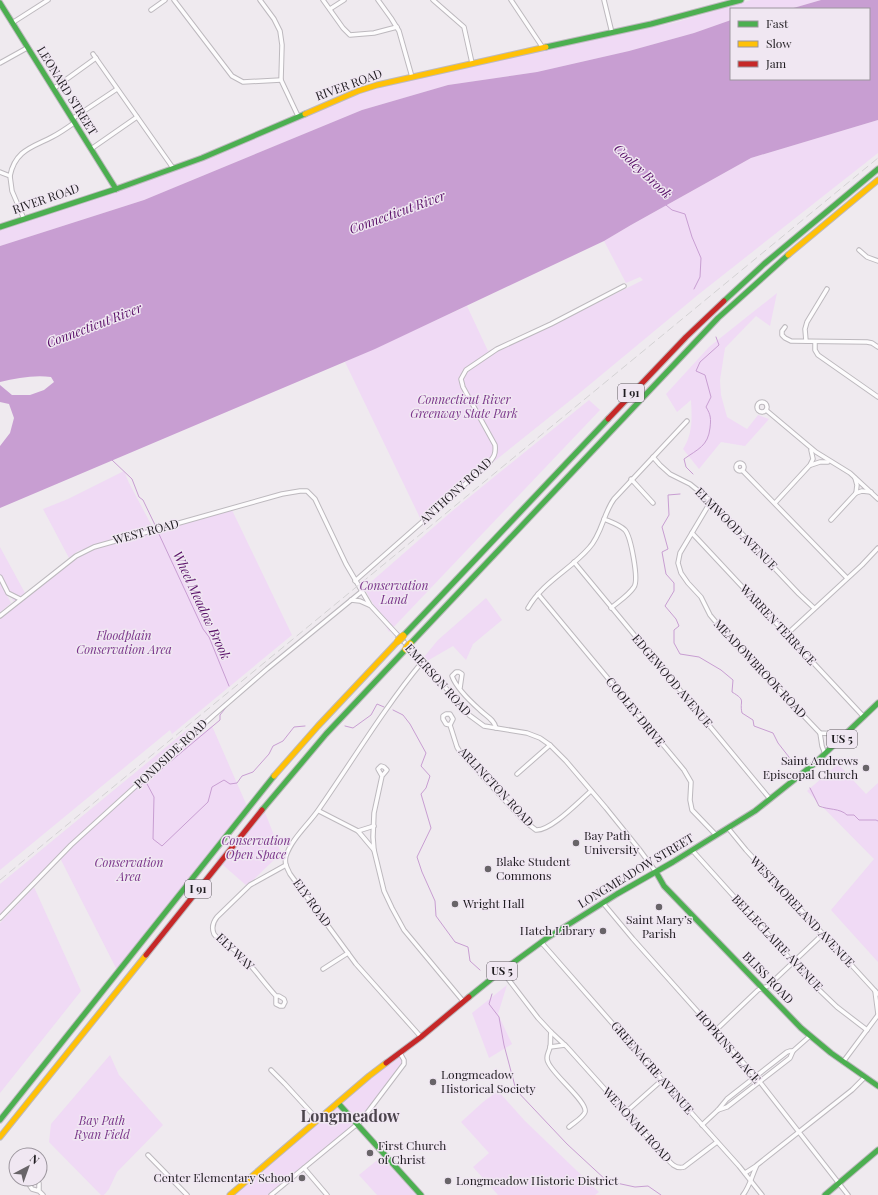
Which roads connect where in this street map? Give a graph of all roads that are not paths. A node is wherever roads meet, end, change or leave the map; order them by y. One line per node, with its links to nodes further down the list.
1 (48, 0): 15 (street)
2 (165, 0): 14 (street)
3 (174, 0): 25 (street)
4 (260, 0): 25 (street)
5 (323, 0): 13 (street)
6 (344, 0): 13 (street)
7 (378, 0): 16 (street)
8 (433, 0): 23 (street)
9 (511, 0): 19 (street)
10 (604, 0): 17 (street)
11 (741, 0): 17 (main road, RIVER ROAD)
12 (0, 4): 15 (main road, LEONARD STREET)
13 (330, 9): 16 (street)
14 (151, 10)
15 (12, 23): 18 (main road, LEONARD STREET)
16 (397, 27): 24 (street)
17 (612, 33): 19 (main road, RIVER ROAD)
18 (27, 48): 22 (street); 27 (main road, LEONARD STREET)
19 (543, 48): 23 (main road, RIVER ROAD)
20 (93, 54): 21 (street)
21 (96, 58): 26 (street); 27 (street)
22 (0, 63)
23 (472, 63): 24 (main road, RIVER ROAD)
24 (412, 77): 28 (main road, RIVER ROAD)
25 (281, 80): 28 (street)
26 (117, 89): 29 (street); 30 (street)
27 (53, 90): 30 (main road, LEONARD STREET)
28 (298, 116): 32 (main road, RIVER ROAD)
29 (137, 117): 31 (street); 32 (street)
30 (73, 121): 31 (main road, LEONARD STREET); 35 (street)
31 (91, 149): 37 (main road, LEONARD STREET)
32 (173, 168): 37 (main road, RIVER ROAD)
33 (878, 169): 139 (main road, I 91)
34 (0, 172): 35 (street)
35 (10, 176): 38 (street)
36 (878, 180): 145 (main road, I 91)
37 (116, 189): 38 (main road, RIVER ROAD)
38 (24, 218): 39 (main road, RIVER ROAD)
39 (0, 226)
40 (859, 250): 41 (street)
41 (878, 261)
42 (624, 286): 72 (street, ANTHONY ROAD)
43 (826, 289): 45 (street)
44 (785, 327): 45 (street)
45 (806, 341): 46 (street)
46 (815, 342): 47 (street); 48 (street)
47 (878, 346)
48 (878, 397)
49 (766, 410): 51 (street)
50 (687, 421): 52 (street)
51 (810, 448): 53 (street); 54 (street)
52 (653, 457): 57 (street); 62 (street, ELMWOOD AVENUE)
53 (832, 463): 54 (street); 56 (street)
54 (810, 465): 64 (street)
55 (742, 470): 64 (street)
56 (854, 477): 58 (street); 60 (street)
57 (631, 479): 63 (street); 65 (street)
58 (871, 492): 60 (street); 61 (street)
59 (310, 493): 72 (street, EMERSON ROAD); 75 (street, WEST ROAD)
60 (856, 494): 66 (street)
61 (878, 499)
62 (711, 501): 67 (street, MEADOWBROOK ROAD); 80 (street, ELMWOOD AVENUE)
63 (653, 503)
64 (774, 503): 71 (street)
65 (604, 519): 69 (street); 79 (street)
66 (831, 520)
67 (692, 533): 82 (street, WARREN TERRACE); 89 (street, MEADOWBROOK ROAD)
68 (878, 548): 71 (street)
69 (574, 562): 74 (street); 79 (street, EDGEWOOD AVENUE)
70 (0, 577): 75 (street)
71 (847, 578): 80 (street)
72 (355, 581): 73 (street, EMERSON ROAD)
73 (361, 592): 76 (street, PONDSIDE ROAD); 77 (street, EMERSON ROAD)
74 (538, 594): 78 (street); 101 (street, COOLEY DRIVE)
75 (20, 599): 81 (street, WEST ROAD)
76 (351, 600): 77 (street); 107 (street, PONDSIDE ROAD)
77 (370, 605): 83 (street, EMERSON ROAD)
78 (528, 608)
79 (611, 608): 96 (street, EDGEWOOD AVENUE)
80 (814, 608): 82 (street)
81 (0, 616)
82 (786, 635): 86 (street, WARREN TERRACE)
83 (422, 662): 88 (street, EMERSON ROAD); 97 (street)
84 (460, 688): 88 (street)
85 (878, 702): 86 (main road, LONGMEADOW STREET / US 5)
86 (864, 718): 90 (main road, LONGMEADOW STREET / US 5)
87 (450, 724): 95 (street, ARLINGTON ROAD)
88 (496, 728): 91 (street, EMERSON ROAD)
89 (820, 733): 90 (street); 92 (street)
90 (844, 737): 92 (main road, LONGMEADOW STREET / US 5)
91 (550, 745): 93 (street); 95 (street, EMERSON ROAD)
92 (825, 754): 96 (main road, LONGMEADOW STREET / US 5)
93 (517, 774)
94 (382, 776): 98 (street)
95 (591, 791): 105 (street, EMERSON ROAD)
96 (770, 799): 99 (main road, LONGMEADOW STREET / US 5)
97 (318, 810): 100 (street); 104 (street)
98 (374, 826): 100 (street); 102 (street)
99 (728, 828): 101 (main road, LONGMEADOW STREET / US 5); 108 (street, WESTMORELAND AVENUE)
100 (358, 831): 102 (street)
101 (716, 836): 103 (main road, LONGMEADOW STREET / US 5)
102 (374, 850): 118 (street)
103 (692, 850): 105 (main road, LONGMEADOW STREET / US 5); 111 (street, BELLECLAIRE AVENUE)
104 (286, 865): 110 (street, ELY ROAD); 117 (street, ELY WAY)
105 (656, 872): 106 (main road, LONGMEADOW STREET / US 5); 114 (main road, BLISS ROAD)
106 (603, 903): 109 (main road, LONGMEADOW STREET / US 5); 121 (street, HOPKINS PLACE)
107 (0, 918)
108 (823, 934): 111 (street); 115 (street, WESTMORELAND AVENUE)
109 (541, 942): 113 (main road, LONGMEADOW STREET / US 5); 133 (street, GREENACRE AVENUE)
110 (348, 953): 112 (street); 124 (street, ELY ROAD)
111 (793, 962): 114 (street); 120 (street, BELLECLAIRE AVENUE)
112 (323, 969)
113 (502, 971): 118 (main road, LONGMEADOW STREET / US 5); 122 (street, WENONAH ROAD)
114 (763, 988): 121 (street); 123 (main road, BLISS ROAD)
115 (875, 990): 116 (street, WESTMORELAND AVENUE); 119 (street)
116 (878, 994)
117 (276, 996)
118 (463, 1001): 124 (main road, LONGMEADOW STREET / US 5)
119 (878, 1014): 120 (street)
120 (867, 1030): 129 (street)
121 (714, 1031): 131 (street, HOPKINS PLACE)
122 (551, 1032): 125 (street, WENONAH ROAD); 126 (street)
123 (810, 1036): 127 (street); 129 (main road, BLISS ROAD)
124 (421, 1037): 128 (main road, LONGMEADOW STREET / US 5)
125 (565, 1045): 126 (street); 138 (street, WENONAH ROAD)
126 (550, 1047): 143 (street)
127 (793, 1051): 131 (street); 134 (street)
128 (400, 1053): 136 (main road, LONGMEADOW STREET / US 5); 141 (street)
129 (844, 1062): 132 (main road, BLISS ROAD)
130 (270, 1070): 140 (street)
131 (756, 1077): 134 (street, HOPKINS PLACE); 137 (street)
132 (866, 1077): 135 (main road, BLISS ROAD); 144 (street)
133 (662, 1080): 138 (street); 142 (street, GREENACRE AVENUE)
134 (759, 1082): 137 (street); 144 (street, HOPKINS PLACE)
135 (878, 1086)
136 (338, 1103): 140 (main road, LONGMEADOW STREET / US 5); 141 (main road)
137 (718, 1110): 142 (street)
138 (626, 1112): 146 (street, WENONAH ROAD)
139 (0, 1120)
140 (318, 1120): 157 (main road, LONGMEADOW STREET / US 5)
141 (357, 1124): 150 (street); 160 (main road)
142 (702, 1124): 146 (street, GREENACRE AVENUE)
143 (569, 1127)
144 (799, 1132): 149 (street); 153 (street, HOPKINS PLACE)
145 (0, 1137)
146 (717, 1142): 151 (street, GREENACRE AVENUE)
147 (878, 1150): 153 (main road)
148 (148, 1155): 156 (street)
149 (757, 1165): 151 (street); 152 (street)
150 (304, 1168): 158 (street); 159 (street)
151 (745, 1173): 152 (street, GREENACRE AVENUE)
152 (750, 1179): 161 (street); 162 (street, GREENACRE AVENUE)
153 (840, 1184): 163 (main road); 164 (street, HOPKINS PLACE)
154 (39, 1191): 155 (street)
155 (43, 1195)
156 (187, 1195)
157 (230, 1195)
158 (271, 1195)
159 (327, 1195)
160 (421, 1195)
161 (743, 1195)
162 (762, 1195)
163 (825, 1195)
164 (848, 1195)

